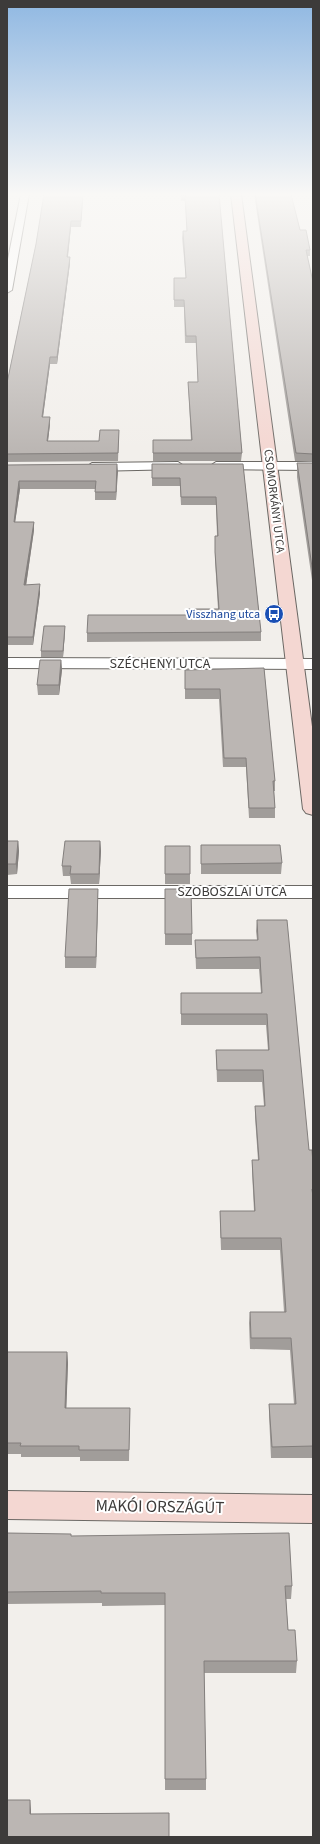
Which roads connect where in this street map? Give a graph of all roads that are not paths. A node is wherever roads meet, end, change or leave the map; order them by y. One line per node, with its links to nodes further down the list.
1 (9, 280): 3 (street)
2 (247, 280): 6 (street, CSOMORKÁNYI UTCA)
3 (7, 290)
4 (189, 466): 8 (street)
5 (204, 466): 6 (street)
6 (270, 466): 7 (street); 10 (street, CSOMORKÁNYI UTCA)
7 (313, 466)
8 (78, 467)
9 (7, 664): 10 (street, SZÉCHENYI UTCA)
10 (295, 664): 11 (street, SZÉCHENYI UTCA); 12 (street, CSOMORKÁNYI UTCA)
11 (313, 664)
12 (313, 809)
13 (7, 892): 14 (street, SZOBOSZLAI UTCA)
14 (313, 892)
15 (7, 1505): 16 (street, MAKÓI ORSZÁGÚT)
16 (313, 1509)

